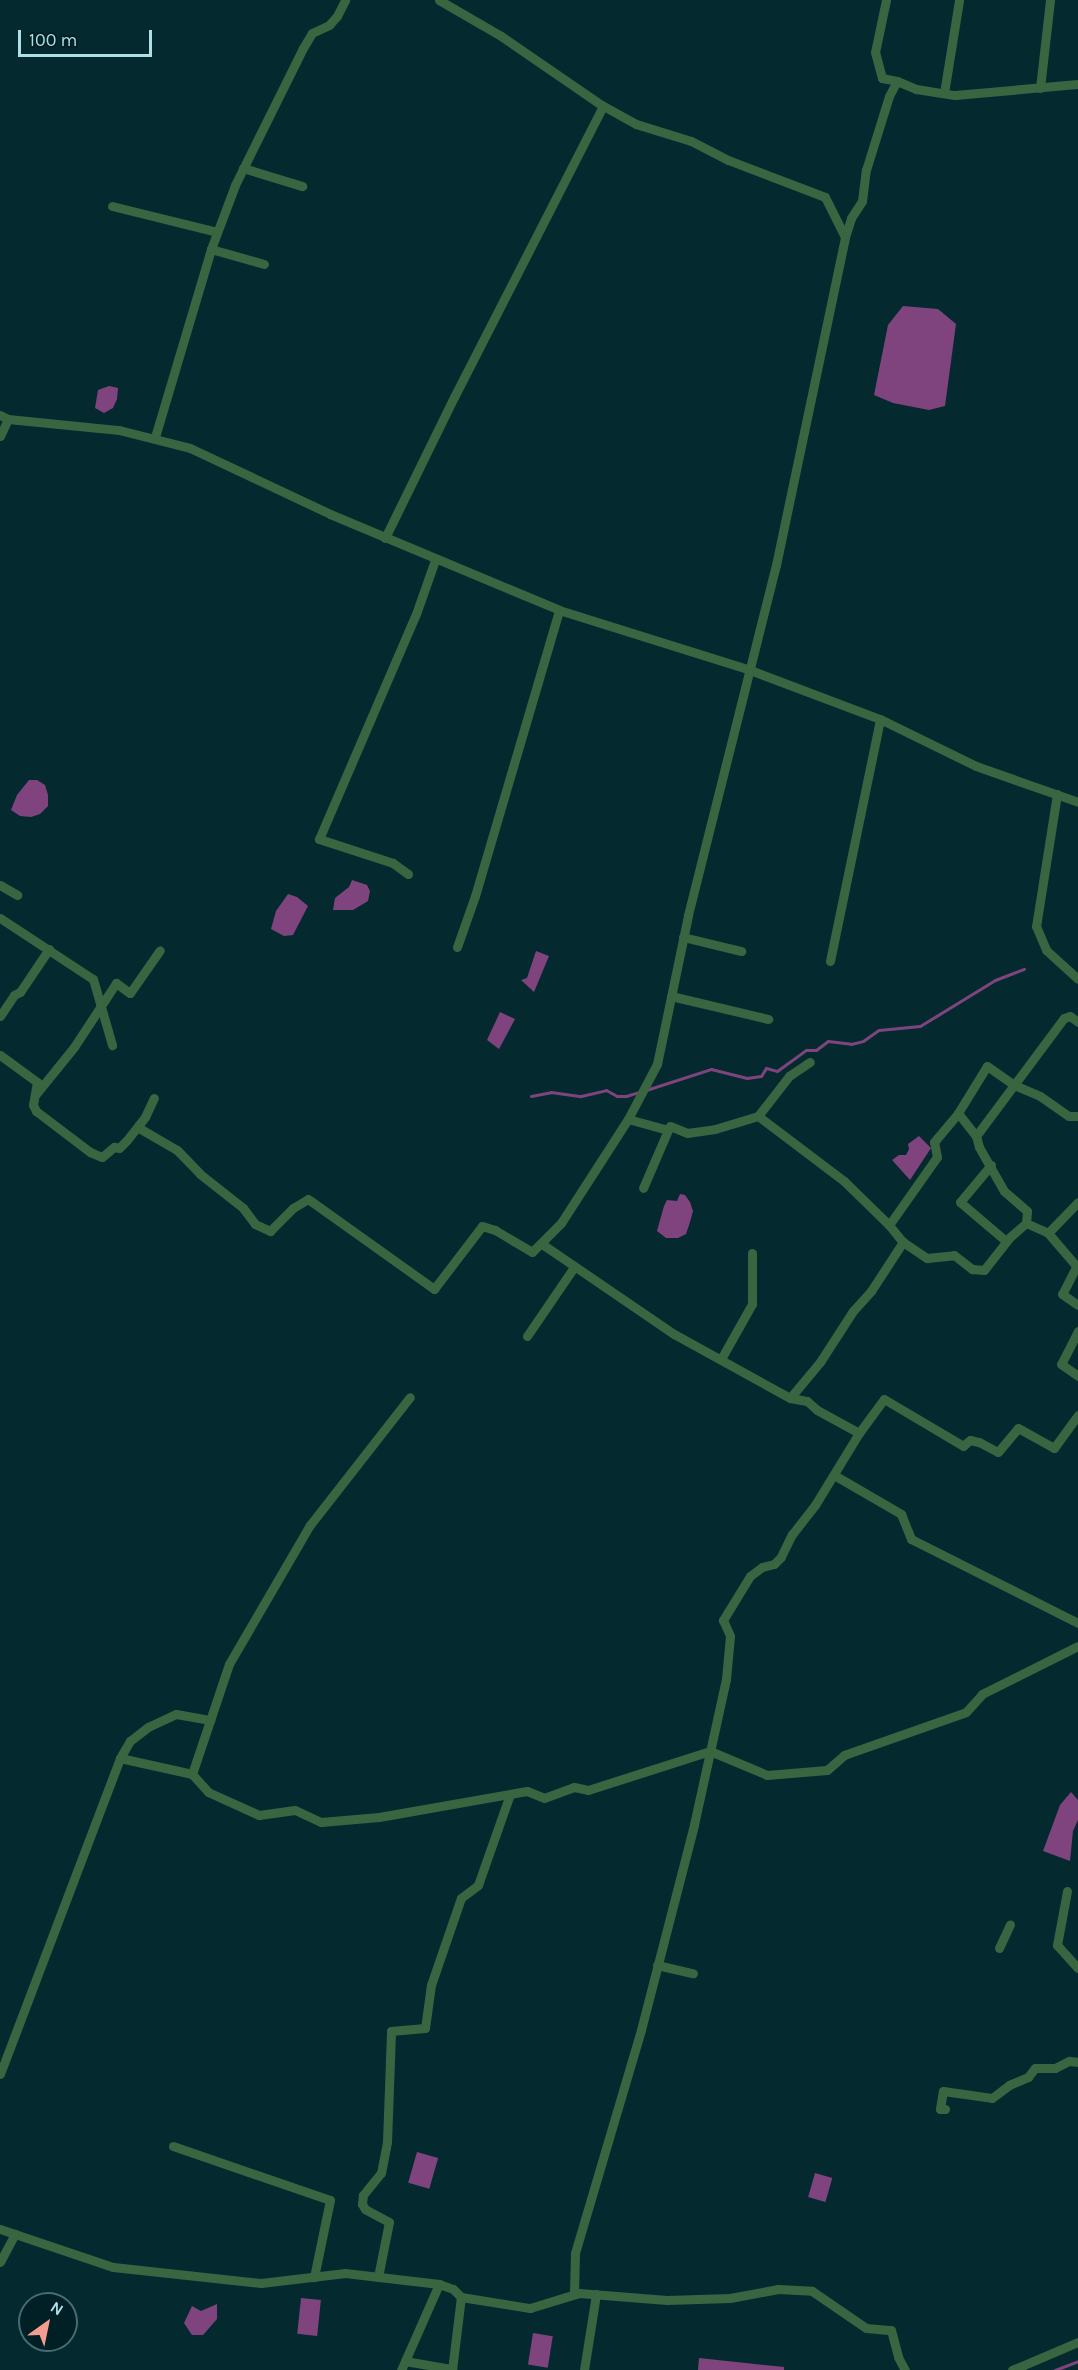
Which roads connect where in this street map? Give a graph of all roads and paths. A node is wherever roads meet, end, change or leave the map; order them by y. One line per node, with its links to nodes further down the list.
1 (345, 0): 11 (street)
2 (439, 0): 10 (street)
3 (886, 0): 6 (street)
4 (959, 0): 9 (street)
5 (1050, 0): 8 (street)
6 (897, 81): 9 (street); 15 (street)
7 (1078, 84): 8 (street)
8 (1040, 88): 9 (street)
9 (944, 93)
10 (603, 106): 15 (street); 21 (street)
11 (243, 168): 12 (street); 14 (street)
12 (302, 186)
13 (112, 206): 14 (street)
14 (218, 232): 16 (street)
15 (845, 237): 24 (street)
16 (211, 249): 17 (street); 20 (street)
17 (264, 264)
18 (4, 417): 19 (street); 20 (street)
19 (0, 436)
20 (156, 437): 21 (street)
21 (385, 538): 22 (street)
22 (435, 560): 23 (street); 28 (street)
23 (559, 610): 24 (street); 33 (street)
24 (750, 670): 25 (street); 32 (street)
25 (880, 719): 26 (street); 37 (street)
26 (1057, 794): 27 (street); 38 (street)
27 (1078, 802)
28 (408, 874)
29 (0, 885): 30 (street)
30 (17, 896)
31 (0, 918): 34 (street)
32 (683, 937): 36 (street); 39 (street)
33 (457, 947)
34 (49, 949): 40 (street); 41 (street)
35 (160, 950): 40 (street)
36 (741, 951)
37 (831, 961)
38 (1078, 979)
39 (671, 996): 42 (street); 53 (street)
40 (100, 1007): 44 (street); 48 (street)
41 (0, 1016)
42 (768, 1019)
43 (1078, 1022): 47 (street)
44 (112, 1045)
45 (0, 1055): 48 (street)
46 (810, 1062): 51 (street)
47 (1014, 1085): 50 (street); 52 (street); 56 (street)
48 (35, 1096): 54 (street)
49 (154, 1098): 54 (street)
50 (958, 1113): 56 (street); 61 (street)
51 (758, 1116): 55 (street); 61 (street)
52 (1078, 1116)
53 (628, 1119): 55 (street); 65 (street)
54 (139, 1125): 65 (street)
55 (668, 1130): 58 (street)
56 (976, 1136): 57 (street)
57 (991, 1165): 60 (street); 63 (street)
58 (643, 1188)
59 (1078, 1202): 62 (street)
60 (1026, 1223): 62 (street); 63 (street)
61 (889, 1225): 64 (street)
62 (1048, 1233): 68 (street)
63 (1006, 1241): 64 (street)
64 (903, 1242): 75 (street)
65 (542, 1244): 67 (street)
66 (752, 1253): 72 (street)
67 (574, 1267): 71 (street); 72 (street)
68 (1077, 1268): 69 (street)
69 (1078, 1305)
70 (1078, 1331): 73 (street)
71 (527, 1336)
72 (721, 1359): 75 (street)
73 (1078, 1376)
74 (411, 1397): 81 (street)
75 (790, 1398): 77 (street)
76 (1078, 1415): 77 (street)
77 (859, 1433): 78 (street)
78 (834, 1475): 79 (street); 82 (street)
79 (1078, 1623)
80 (1078, 1646): 82 (street)
81 (210, 1720): 83 (street); 84 (street)
82 (710, 1751): 85 (street); 89 (street)
83 (120, 1758): 84 (street); 93 (street)
84 (192, 1774): 85 (street)
85 (510, 1794): 100 (street)
86 (1067, 1891): 90 (street)
87 (1011, 1924): 88 (street)
88 (999, 1948)
89 (657, 1965): 91 (street); 102 (street)
90 (1078, 1968)
91 (693, 1973)
92 (1078, 2062): 94 (street)
93 (0, 2074)
94 (945, 2109)
95 (173, 2146): 99 (street)
96 (0, 2229): 97 (street)
97 (15, 2234): 98 (street); 99 (street)
98 (0, 2262)
99 (315, 2277): 100 (street)
100 (378, 2277): 101 (street)
101 (439, 2284): 104 (street); 106 (street)
102 (574, 2294): 103 (street); 104 (street)
103 (596, 2294): 108 (street); 109 (street)
104 (461, 2297): 107 (street)
105 (1078, 2342): 110 (street)
106 (403, 2366): 107 (street)
107 (452, 2369)
108 (584, 2370)
109 (905, 2370)
110 (1012, 2370)

